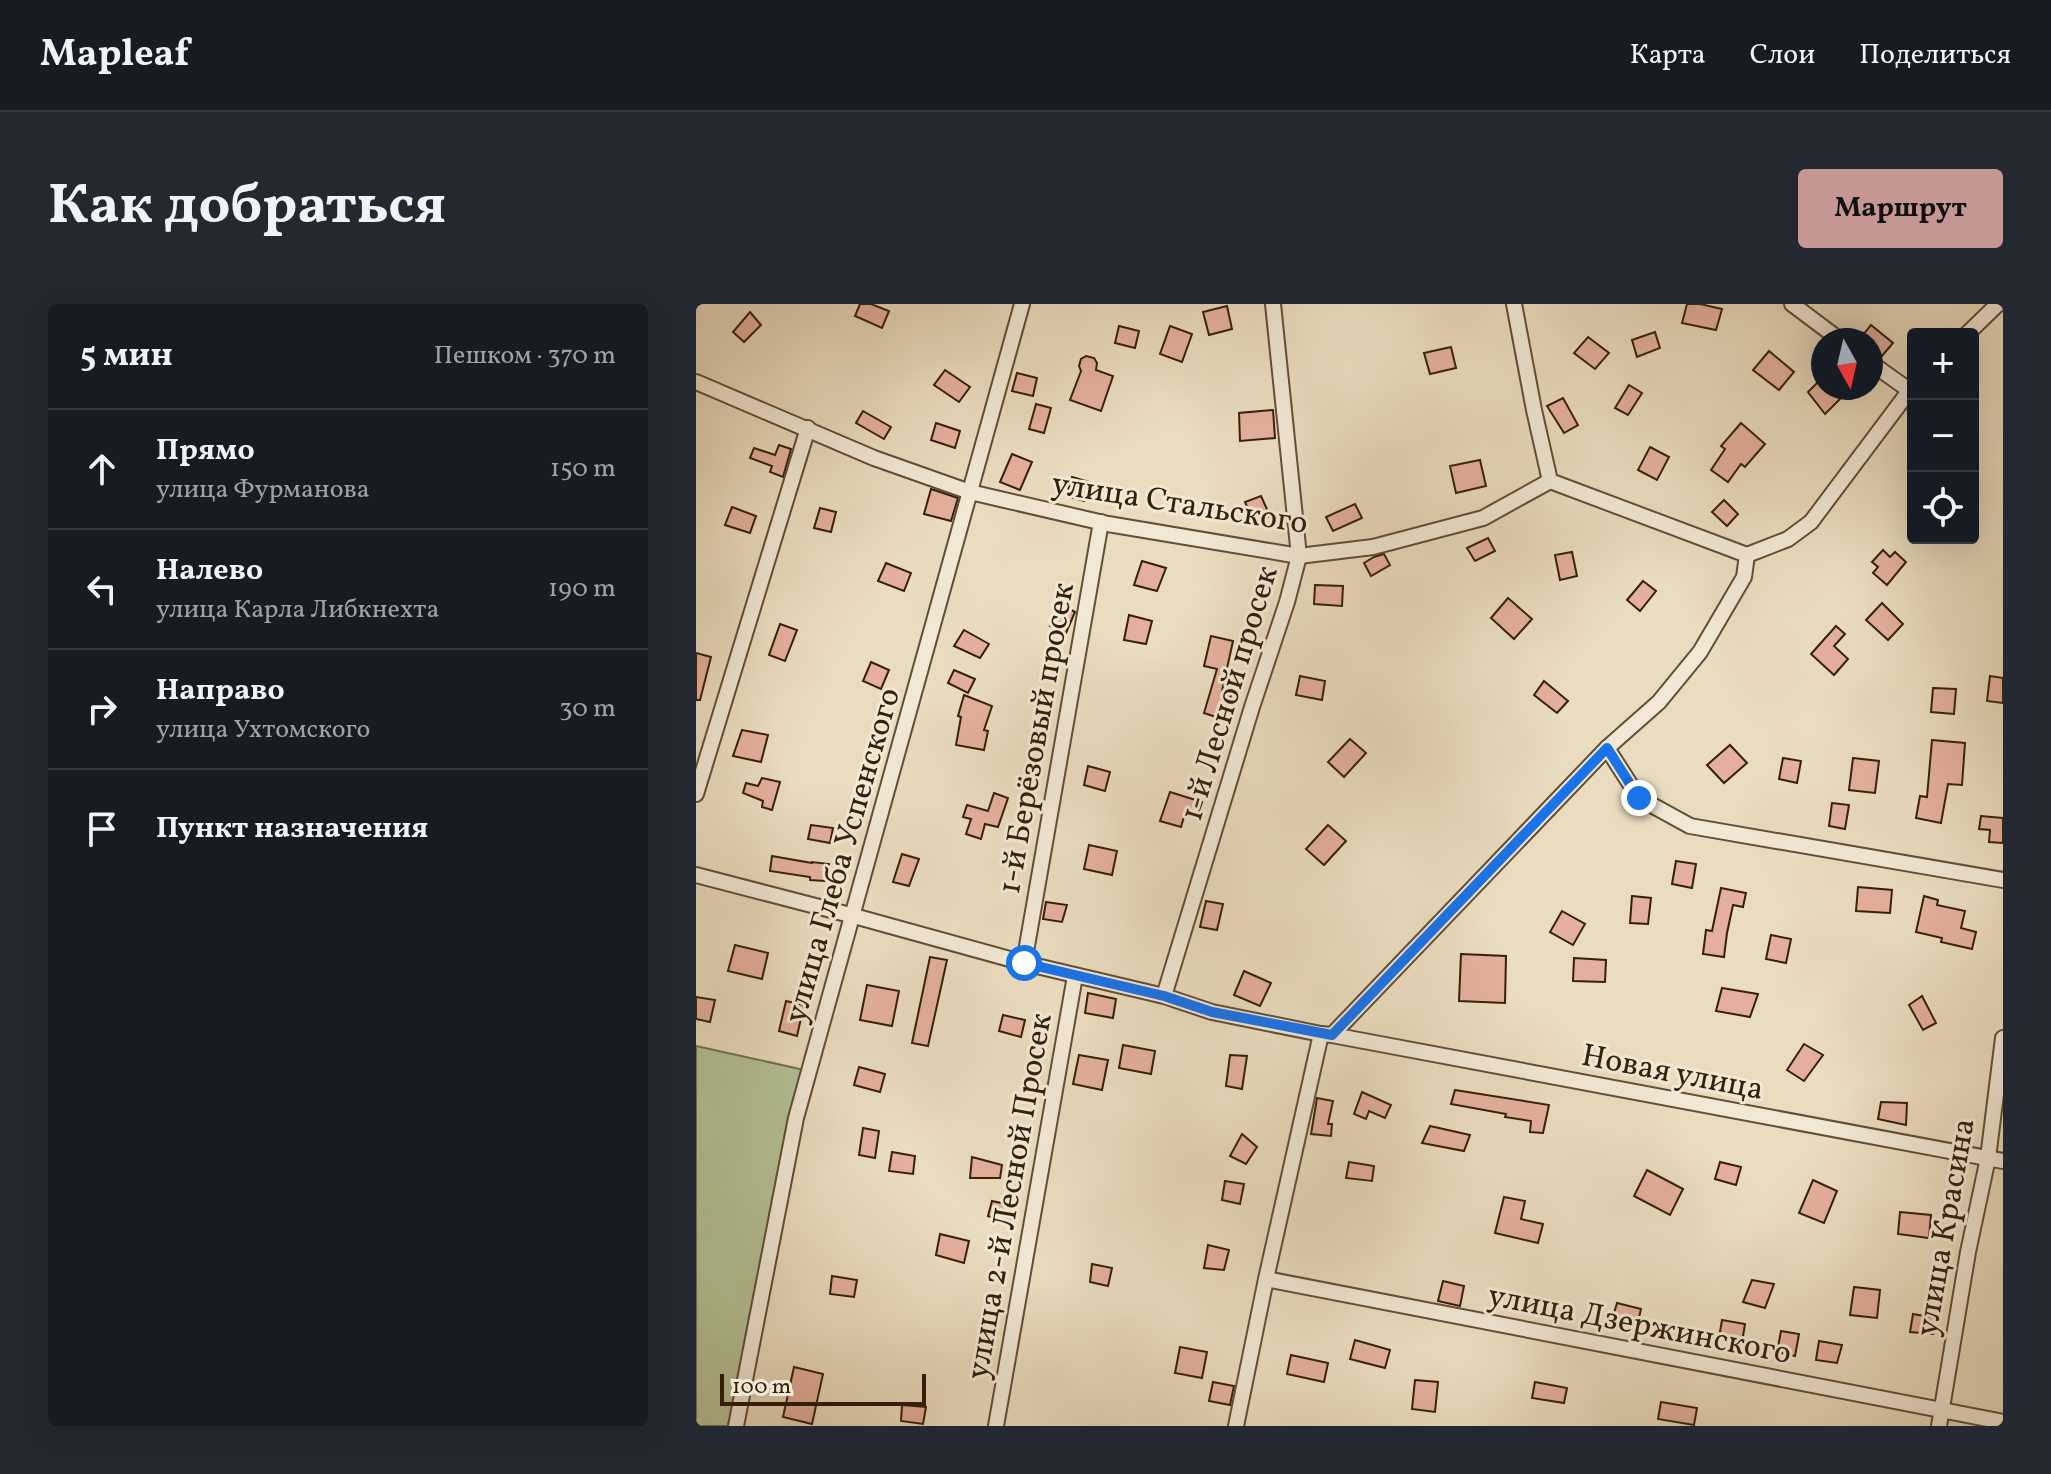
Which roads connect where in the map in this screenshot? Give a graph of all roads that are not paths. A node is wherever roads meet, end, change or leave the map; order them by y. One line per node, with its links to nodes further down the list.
1 (1022, 304): 14 (street, улица Глеба Успенского)
2 (1273, 304): 17 (street, 1-й Лесной просек)
3 (1514, 304): 13 (street)
4 (1792, 304): 6 (street)
5 (1998, 304): 7 (street)
6 (1824, 328)
7 (1973, 328)
8 (1883, 370): 10 (street)
9 (696, 382): 12 (street, улица Стальского)
10 (1907, 386)
11 (1907, 393): 16 (street)
12 (808, 428): 14 (street, улица Стальского); 19 (street)
13 (1550, 481): 16 (street); 17 (street, улица Стальского)
14 (970, 492): 15 (street, улица Стальского); 22 (street, улица Глеба Успенского)
15 (1101, 522): 17 (street, улица Стальского); 23 (street, 1-й Берёзовый просек)
16 (1747, 555): 18 (street)
17 (1299, 556): 25 (street, 1-й Лесной просек)
18 (1607, 748): 21 (street); 26 (street)
19 (696, 794)
20 (696, 875): 22 (street, Новая улица)
21 (2003, 880)
22 (854, 916): 23 (street, Новая улица); 33 (street, улица Глеба Успенского)
23 (1024, 963): 24 (street, Новая улица)
24 (1075, 976): 25 (street, Новая улица); 34 (street, улица 2-й Лесной Просек)
25 (1164, 996): 26 (street, Новая улица)
26 (1326, 1035): 28 (street, Новая улица); 30 (street)
27 (2003, 1038): 28 (street, улица Красина)
28 (1988, 1158): 29 (street, Новая улица); 31 (street, улица Красина)
29 (2003, 1161)
30 (1266, 1279): 31 (street, улица Дзержинского); 35 (street)
31 (1942, 1410): 32 (street, улица Дзержинского); 36 (street, улица Красина)
32 (2003, 1422)
33 (736, 1426)
34 (996, 1426)
35 (1236, 1426)
36 (1939, 1426)

